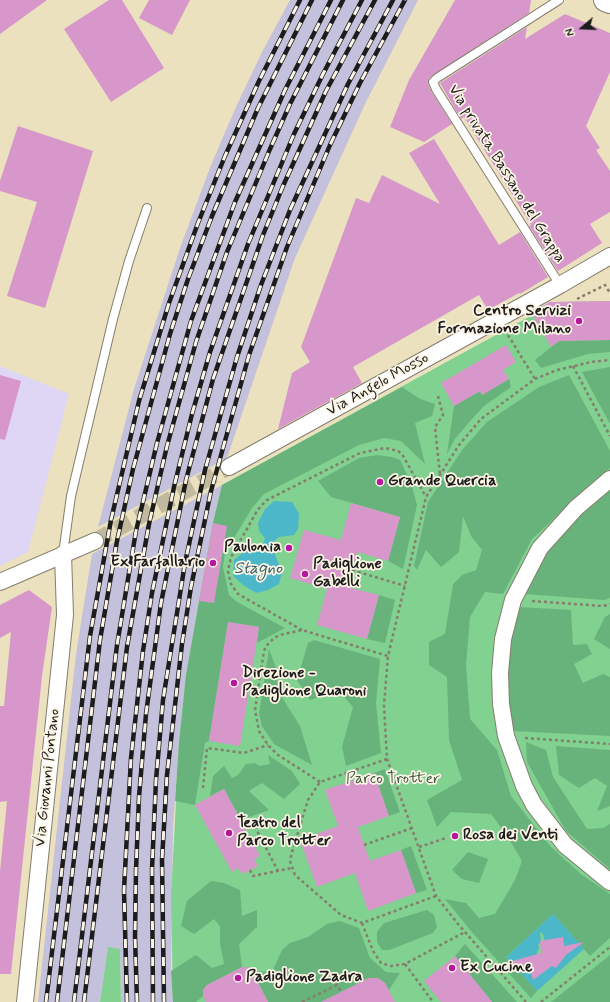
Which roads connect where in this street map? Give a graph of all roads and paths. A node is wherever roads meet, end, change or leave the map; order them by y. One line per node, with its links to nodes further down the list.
1 (558, 0): 6 (lane, Via privata Bassano del Grappa)
2 (605, 0): 3 (street)
3 (610, 2)
4 (147, 208): 20 (lane)
5 (610, 256): 6 (street, Via Angelo Mosso)
6 (560, 285): 15 (street, Via Angelo Mosso)
7 (610, 293): 8 (path)
8 (570, 302)
9 (504, 330): 12 (path)
10 (610, 360): 11 (path)
11 (573, 366): 12 (path); 14 (path)
12 (535, 379): 16 (path)
13 (438, 396): 16 (path)
14 (610, 436)
15 (229, 467)
16 (440, 475): 18 (path)
17 (610, 479): 24 (street)
18 (426, 497): 23 (path); 26 (path)
19 (95, 541): 20 (street)
20 (63, 554): 22 (street); 51 (street, Via Giovanni Pontano)
21 (352, 570): 23 (path)
22 (0, 582)
23 (405, 586): 27 (path)
24 (513, 600): 25 (path); 28 (street)
25 (610, 604)
26 (302, 630): 27 (path); 30 (path)
27 (388, 656): 31 (path)
28 (506, 736): 29 (path); 44 (street)
29 (610, 744)
30 (268, 745): 32 (path); 33 (path)
31 (387, 759): 32 (path); 35 (path)
32 (320, 782): 41 (path)
33 (203, 788)
34 (252, 821): 37 (path)
35 (412, 828): 38 (path); 40 (path)
36 (446, 838): 40 (path)
37 (263, 842): 39 (path); 43 (path)
38 (364, 845)
39 (255, 846)
40 (419, 847): 45 (path)
41 (292, 868): 43 (path); 46 (path)
42 (250, 870): 43 (path)
43 (278, 871)
44 (610, 882)
45 (436, 896): 46 (path); 47 (path)
46 (362, 923): 49 (path)
47 (465, 932): 49 (path); 54 (path)
48 (610, 947): 55 (path)
49 (405, 964): 53 (path)
50 (341, 992): 52 (path)
51 (25, 1002)
52 (302, 1002)
53 (433, 1002)
54 (526, 1002)
55 (541, 1002)

